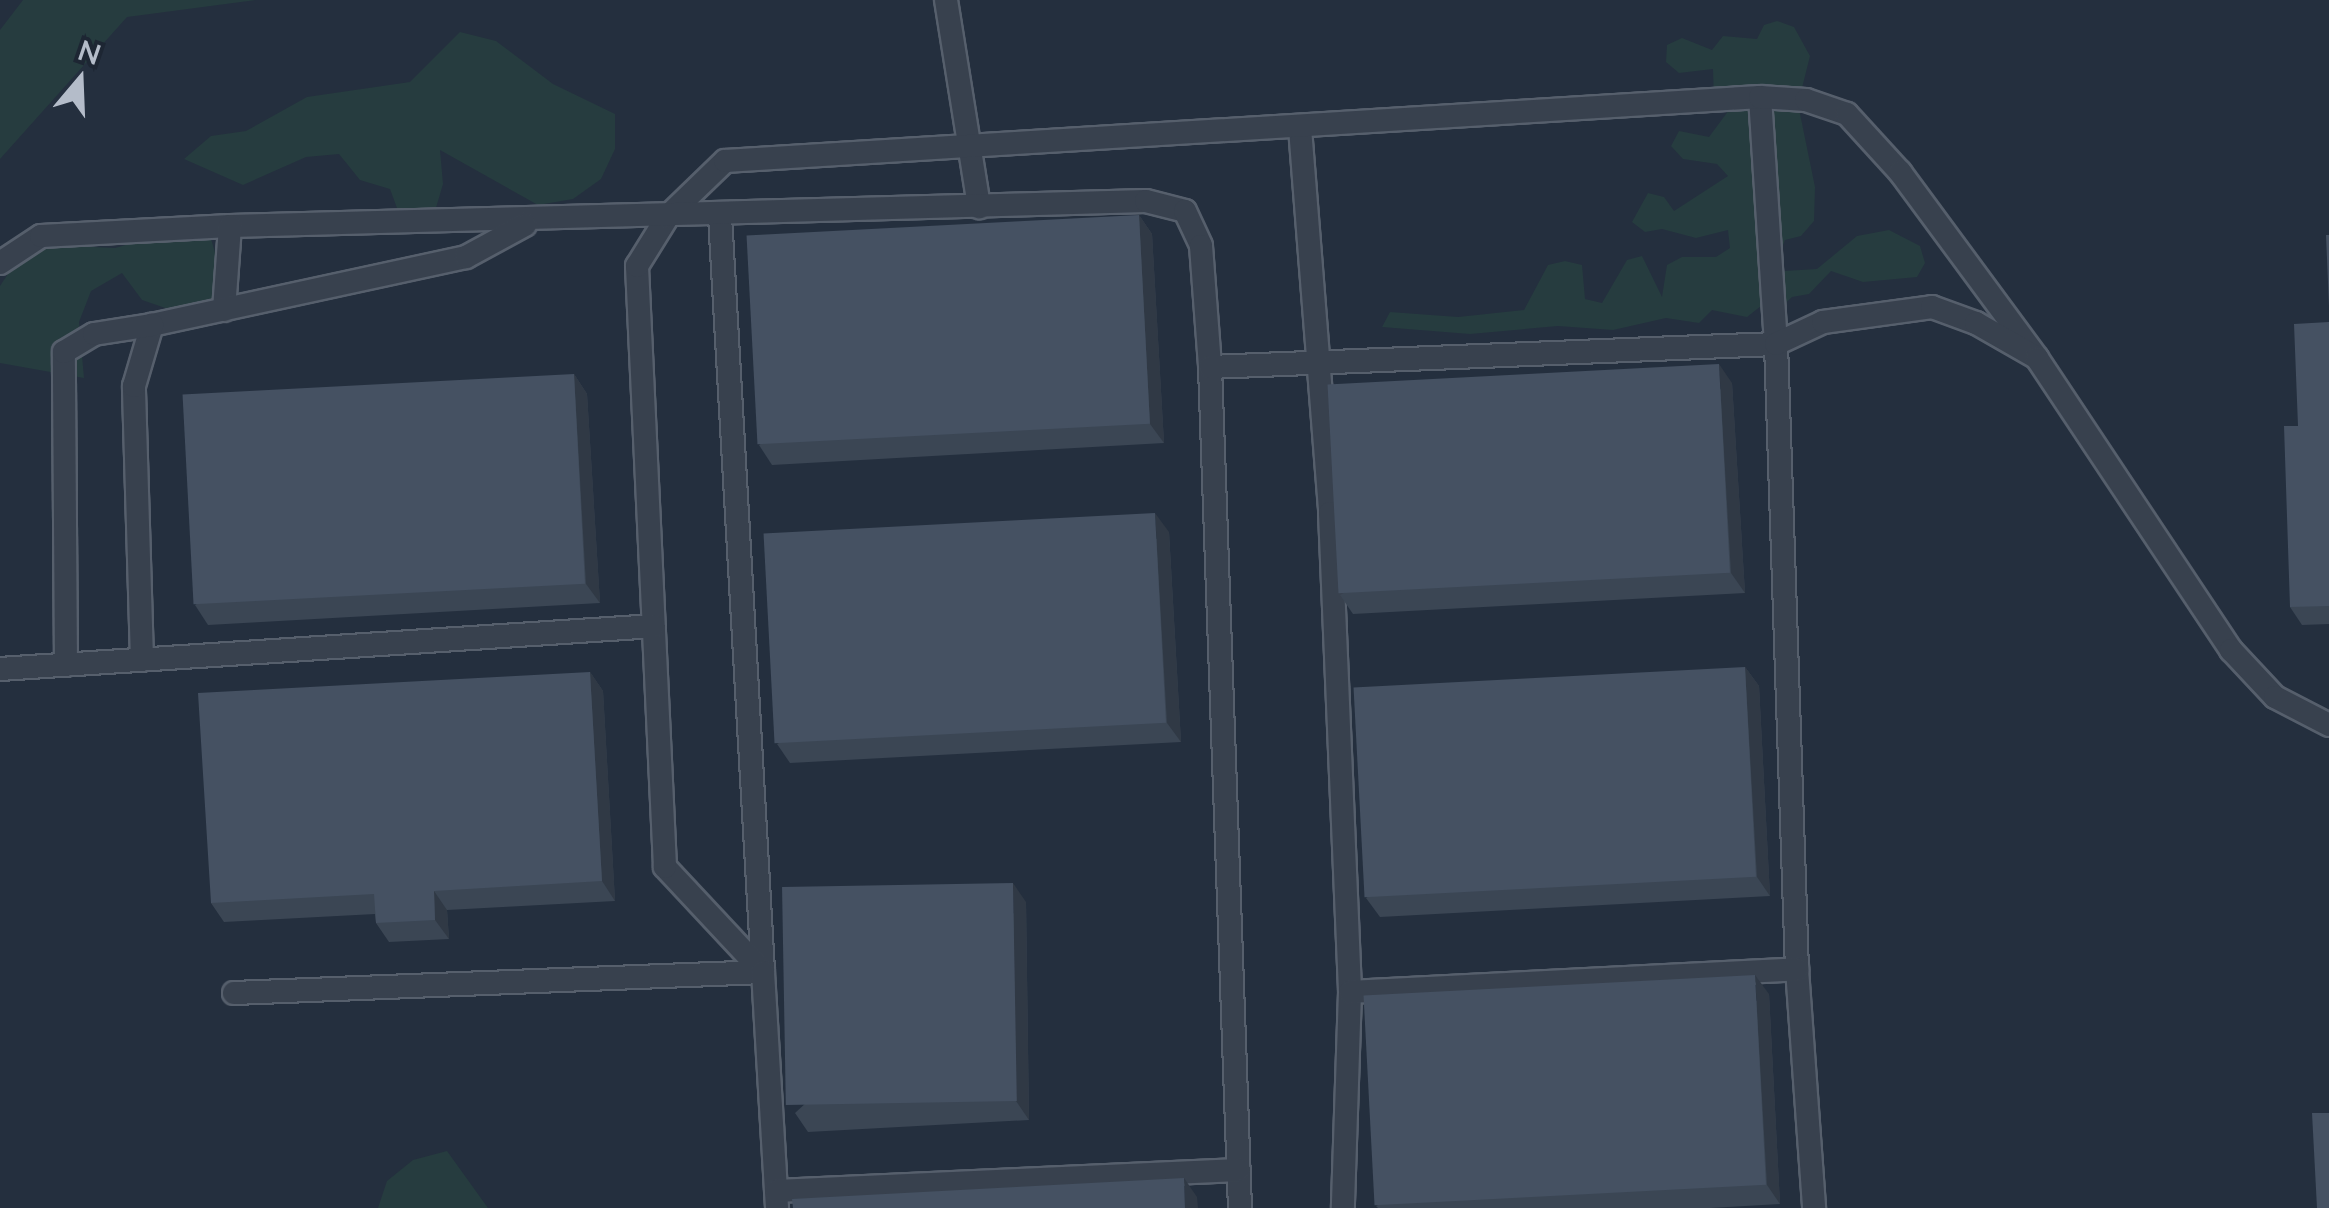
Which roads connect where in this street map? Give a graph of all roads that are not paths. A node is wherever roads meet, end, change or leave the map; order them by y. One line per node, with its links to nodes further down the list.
1 (946, 0): 4 (lane)
2 (1760, 97): 3 (lane); 13 (lane); 14 (lane)
3 (1300, 128): 4 (lane); 15 (lane)
4 (968, 144): 5 (lane); 6 (lane)
5 (979, 207): 7 (lane); 16 (lane)
6 (668, 216): 7 (lane); 8 (lane); 17 (lane)
7 (720, 216): 23 (lane)
8 (530, 222): 9 (lane); 11 (lane)
9 (230, 226): 10 (lane); 11 (lane)
10 (0, 264)
11 (224, 310): 12 (lane)
12 (152, 325): 18 (lane); 19 (lane)
13 (1776, 344): 14 (lane); 15 (lane); 22 (lane)
14 (2037, 358): 21 (lane)
15 (1316, 360): 16 (lane); 24 (lane)
16 (1210, 367): 26 (lane)
17 (654, 626): 18 (lane); 23 (lane)
18 (142, 660): 19 (lane)
19 (66, 665): 20 (lane)
20 (0, 669)
21 (2328, 724)
22 (1797, 969): 24 (lane); 30 (lane)
23 (763, 972): 25 (lane); 27 (lane)
24 (1350, 992): 29 (lane)
25 (234, 993)
26 (1239, 1170): 27 (lane); 28 (lane)
27 (777, 1200)
28 (1240, 1208)
29 (1343, 1208)
30 (1814, 1208)

